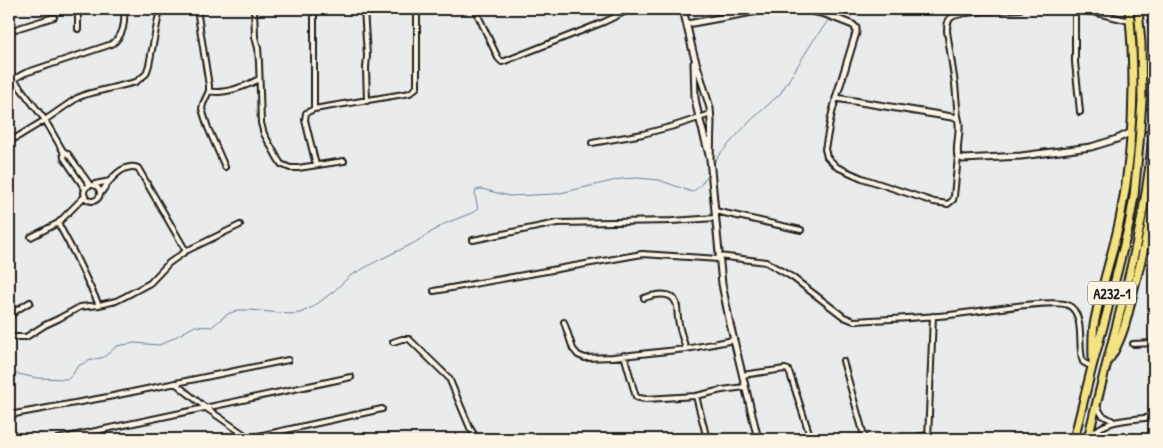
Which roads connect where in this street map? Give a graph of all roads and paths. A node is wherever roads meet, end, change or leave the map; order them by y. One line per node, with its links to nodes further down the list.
1 (78, 9): 25 (street)
2 (124, 9): 30 (street)
3 (160, 9): 42 (street)
4 (197, 9): 32 (street)
5 (254, 9): 31 (street)
6 (314, 9): 35 (street)
7 (364, 9): 34 (street)
8 (416, 9): 34 (street)
9 (475, 9): 10 (street)
10 (631, 9)
11 (683, 9): 24 (street)
12 (769, 9): 24 (street)
13 (803, 9): 21 (street)
14 (817, 9): 21 (street)
15 (1020, 9): 41 (street)
16 (1063, 9): 20 (street)
17 (1129, 9): 23 (highway)
18 (1138, 9): 87 (highway, A232-1, bridge)
19 (1152, 9): 27 (highway)
20 (1075, 10): 23 (street); 37 (street)
21 (825, 14): 33 (street)
22 (54, 17): 26 (street)
23 (1130, 21): 44 (highway)
24 (686, 24): 28 (street)
25 (78, 29)
26 (9, 32)
27 (1154, 32)
28 (693, 52): 38 (street); 40 (street)
29 (9, 73): 30 (street)
30 (14, 79): 42 (street)
31 (259, 79): 32 (street); 51 (street)
32 (209, 91): 52 (street)
33 (836, 98): 41 (street); 48 (street)
34 (367, 101): 35 (street)
35 (314, 109): 51 (street)
36 (1154, 109): 43 (street)
37 (1080, 112)
38 (711, 114): 40 (street); 49 (street)
39 (1154, 114): 43 (street); 86 (highway, A232-1, bridge)
40 (699, 118): 46 (street); 49 (street)
41 (958, 118): 48 (street)
42 (45, 120): 45 (street); 47 (street)
43 (1146, 121): 44 (street)
44 (1132, 131): 48 (street); 87 (highway)
45 (9, 142)
46 (592, 143)
47 (63, 151): 54 (street); 55 (street)
48 (958, 157)
49 (710, 159): 61 (street)
50 (344, 160): 51 (street)
51 (316, 165)
52 (225, 168)
53 (110, 181): 54 (street); 56 (street); 68 (street)
54 (92, 185): 55 (street); 56 (street)
55 (85, 189): 57 (street)
56 (101, 193): 59 (street)
57 (85, 196): 59 (street); 60 (street)
58 (1154, 196): 86 (highway)
59 (90, 201): 60 (street)
60 (78, 204): 63 (street)
61 (715, 211): 62 (street); 65 (street)
62 (716, 218): 67 (street); 69 (street)
63 (58, 223): 66 (street); 73 (street)
64 (240, 225): 68 (street)
65 (801, 230)
66 (31, 237)
67 (473, 240)
68 (186, 251): 73 (street)
69 (719, 257): 70 (street); 74 (street); 78 (street)
70 (434, 291)
71 (644, 298): 82 (street)
72 (30, 302): 75 (street)
73 (100, 305): 77 (street)
74 (933, 316): 87 (street); 100 (street)
75 (9, 317)
76 (564, 322): 83 (street)
77 (9, 337)
78 (734, 340): 82 (street); 88 (street)
79 (394, 342): 104 (street)
80 (1154, 343): 81 (street)
81 (1133, 344)
82 (686, 349): 83 (street)
83 (624, 355): 92 (street)
84 (288, 360): 90 (street)
85 (843, 362): 108 (street)
86 (1106, 364): 93 (highway, A232-1)
87 (1092, 365): 110 (highway, A232-1)
88 (742, 375): 91 (street); 107 (street)
89 (351, 377): 94 (street)
90 (176, 383): 94 (street); 96 (street)
91 (745, 387): 92 (street); 106 (street)
92 (696, 396): 105 (street)
93 (1096, 405): 98 (street); 111 (highway, A232-1)
94 (206, 408): 101 (street); 102 (street)
95 (382, 409): 101 (street)
96 (9, 415)
97 (1154, 418): 98 (street)
98 (1115, 422): 111 (street)
99 (1154, 422): 112 (street)
100 (928, 437): 109 (street)
101 (250, 438): 103 (street)
102 (58, 439)
103 (232, 439)
104 (477, 439)
105 (706, 439)
106 (758, 439)
107 (811, 439)
108 (865, 439)
109 (906, 439)
110 (1074, 439)
111 (1088, 439)
112 (1152, 439)

